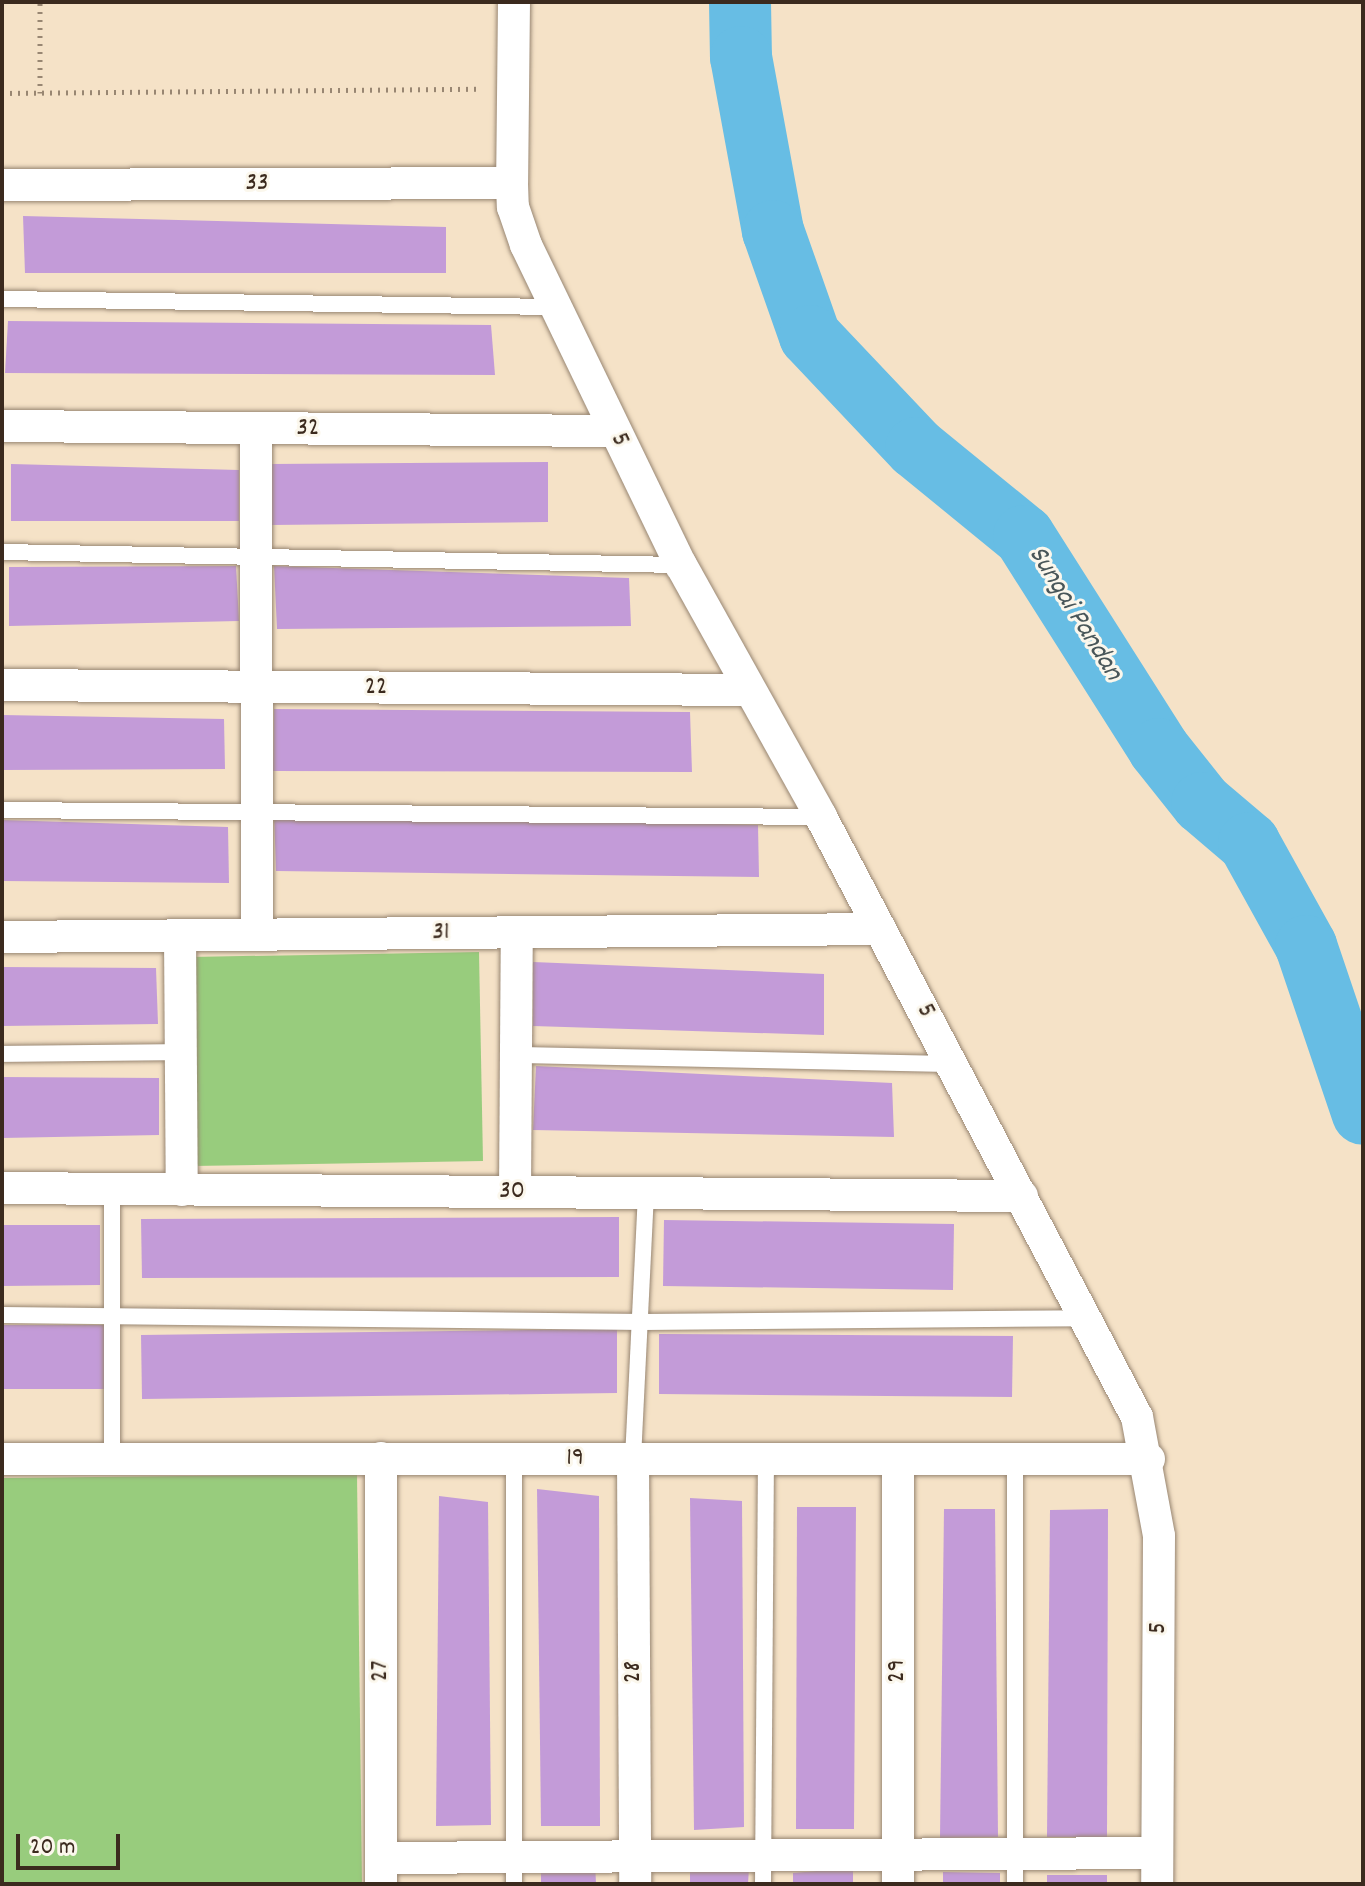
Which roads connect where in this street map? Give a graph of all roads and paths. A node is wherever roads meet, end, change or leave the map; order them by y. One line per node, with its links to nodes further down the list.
1 (40, 2): 5 (path)
2 (514, 2): 3 (street, 5)
3 (513, 88): 5 (path); 6 (street, 5)
4 (2, 93): 5 (path)
5 (40, 93)
6 (512, 183): 7 (street, 33); 9 (street, 5)
7 (2, 185)
8 (2, 299): 9 (lane)
9 (557, 307): 12 (street, 5)
10 (2, 426): 11 (street, 32)
11 (256, 429): 12 (street, 32); 14 (street)
12 (614, 431): 15 (street, 5)
13 (2, 552): 14 (lane)
14 (256, 558): 15 (lane); 17 (street)
15 (681, 565): 18 (street, 5)
16 (2, 685): 17 (street, 22)
17 (256, 687): 18 (street, 22); 20 (street)
18 (749, 690): 21 (street, 5)
19 (2, 810): 20 (lane)
20 (257, 813): 21 (lane); 24 (street)
21 (821, 817): 22 (street, 5)
22 (880, 929): 23 (street, 31); 30 (street, 5)
23 (517, 932): 24 (street, 31); 29 (street)
24 (257, 934): 25 (street, 31)
25 (180, 935): 26 (street, 31); 27 (street)
26 (2, 937)
27 (181, 1052): 28 (lane); 33 (street)
28 (2, 1054)
29 (517, 1055): 30 (lane); 34 (street)
30 (954, 1064): 36 (street, 5)
31 (2, 1188): 32 (street, 30)
32 (112, 1189): 33 (street, 30); 38 (lane)
33 (182, 1190): 34 (street, 30)
34 (515, 1192): 35 (street, 30)
35 (646, 1193): 36 (street, 30); 40 (lane)
36 (1022, 1196): 39 (street, 5)
37 (2, 1315): 38 (lane)
38 (113, 1316): 40 (lane); 43 (lane)
39 (1089, 1318): 40 (lane); 49 (street, 5)
40 (643, 1322): 45 (lane)
41 (381, 1458): 43 (street, 19); 44 (street, 19); 54 (street, 27)
42 (2, 1459): 43 (street, 19)
43 (112, 1459)
44 (514, 1459): 45 (street, 19); 55 (lane)
45 (633, 1459): 46 (street, 19); 56 (street, 28)
46 (766, 1459): 47 (street, 19); 52 (lane)
47 (898, 1459): 48 (street, 19); 53 (street, 29)
48 (1015, 1459): 49 (street, 19); 51 (lane)
49 (1149, 1459): 50 (street, 5)
50 (1157, 1868): 51 (street)
51 (1015, 1869): 53 (street)
52 (763, 1870): 53 (street); 56 (street)
53 (898, 1870)
54 (381, 1871): 55 (street)
55 (514, 1871): 56 (street)
56 (635, 1871)

